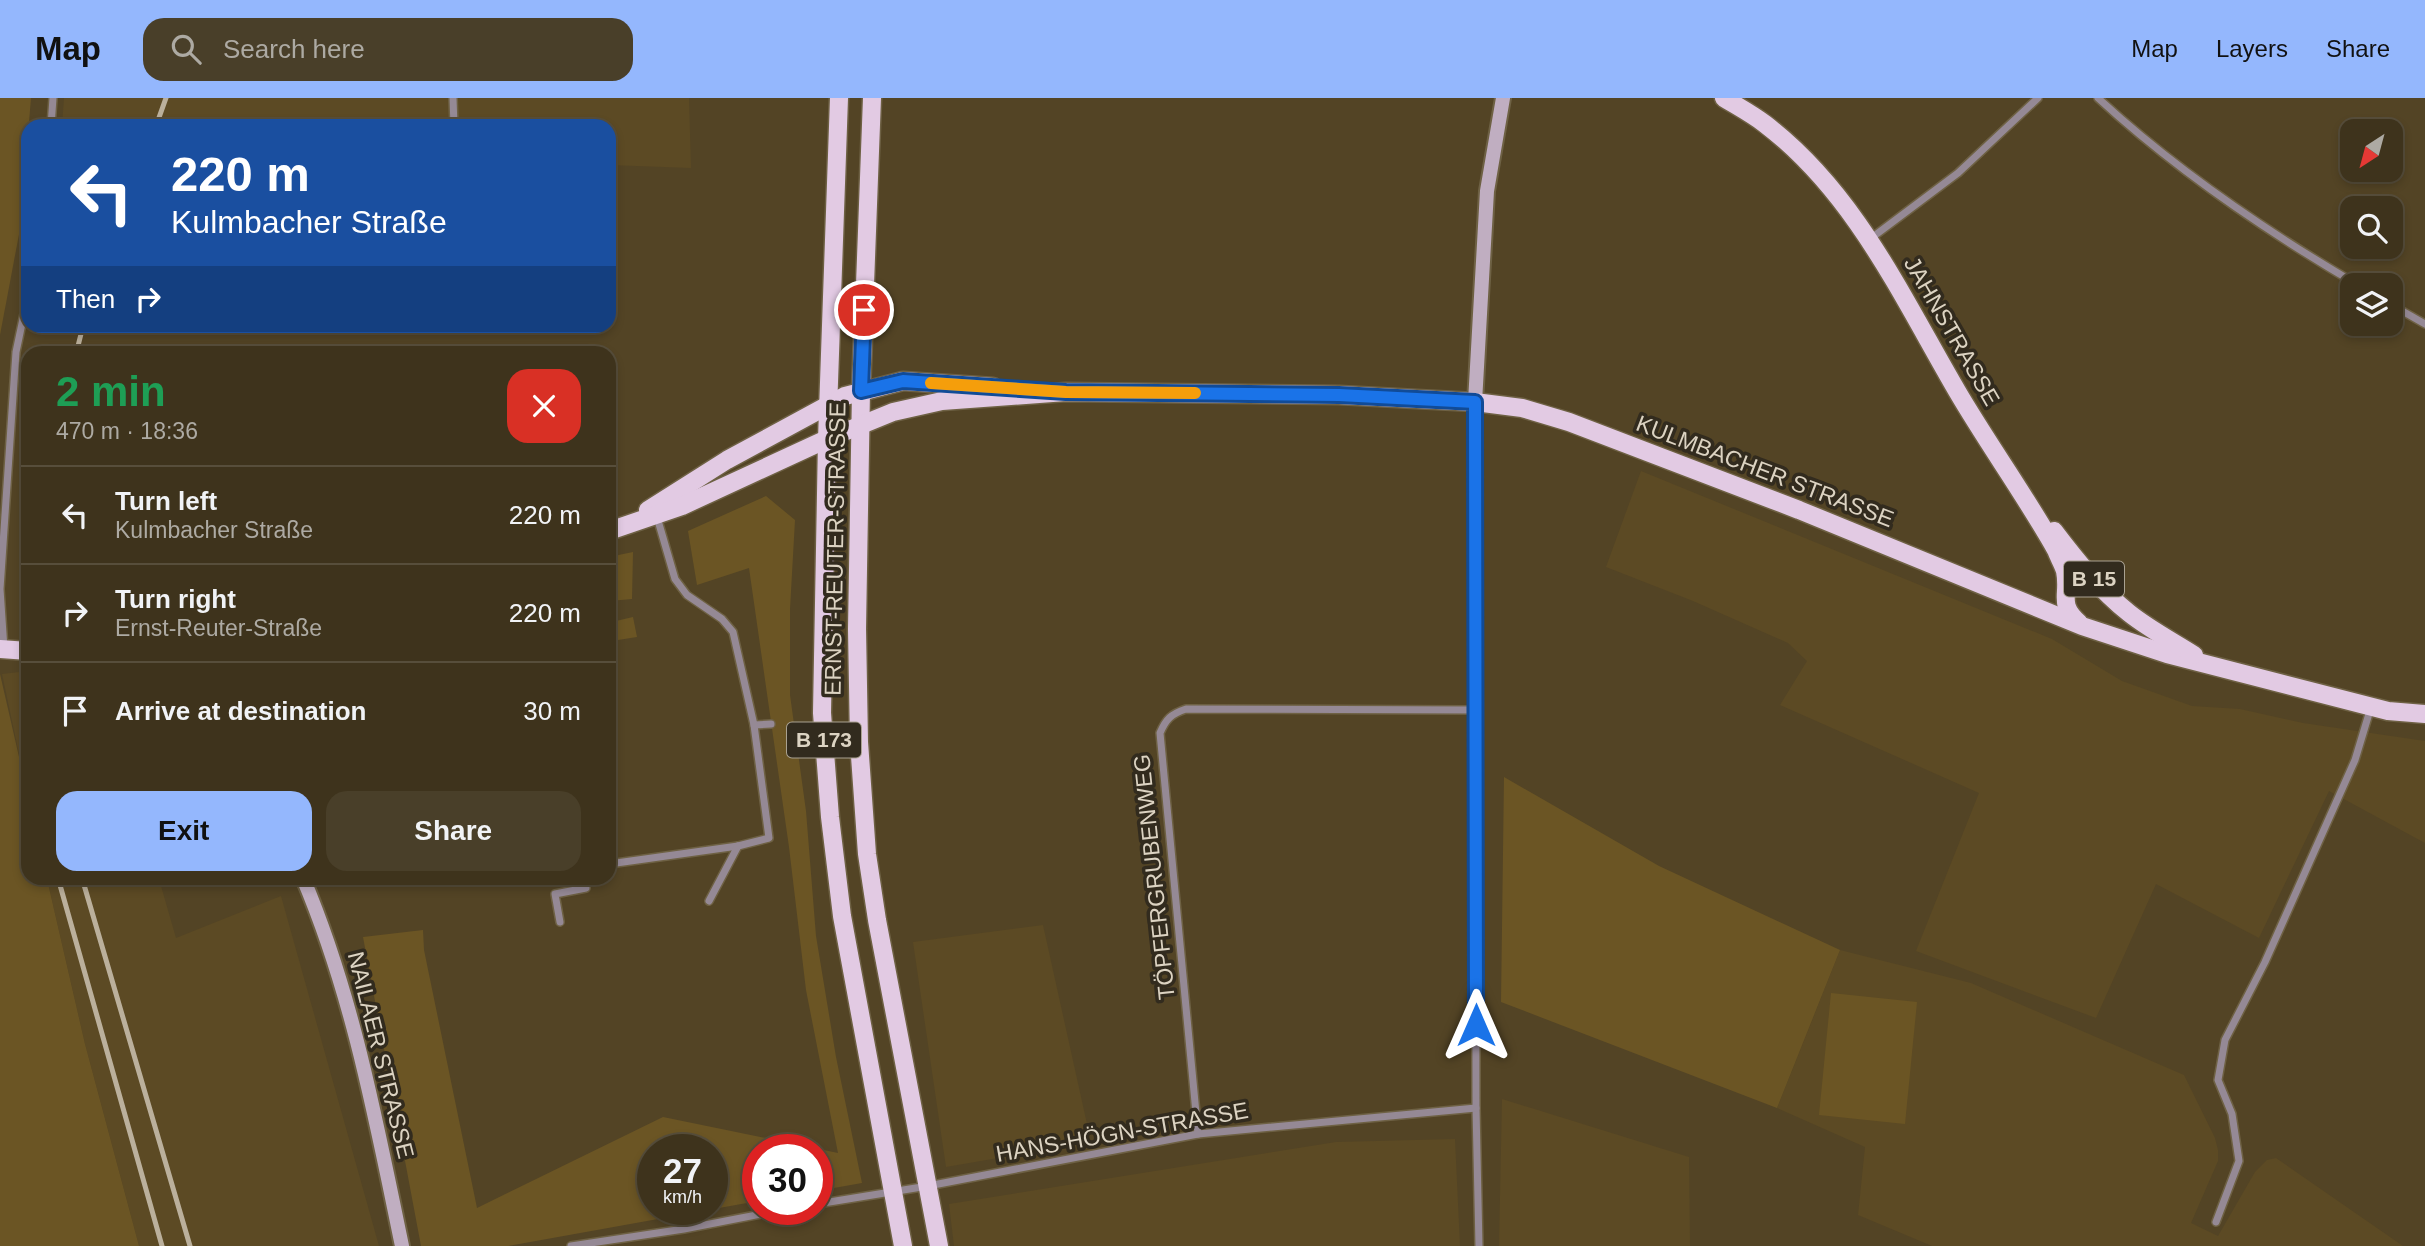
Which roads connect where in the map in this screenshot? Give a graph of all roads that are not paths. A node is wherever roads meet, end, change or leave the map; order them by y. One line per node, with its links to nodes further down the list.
1 (53, 98): 9 (street)
2 (453, 98): 10 (street)
3 (839, 98): 19 (main road, ERNST-REUTER-STRASSE / B 173)
4 (872, 98): 16 (main road, ERNST-REUTER-STRASSE / B 173)
5 (1503, 98): 18 (street)
6 (1724, 98): 11 (main road, JAHNSTRASSE / B 15)
7 (2038, 98): 11 (street)
8 (2098, 98): 12 (street)
9 (52, 119)
10 (454, 119)
11 (1870, 240): 22 (main road, JAHNSTRASSE / B 15)
12 (2340, 274)
13 (2403, 311): 14 (street)
14 (2425, 324)
15 (21, 328): 27 (street)
16 (861, 391): 17 (main road, KULMBACHER STRASSE); 19 (main road, KULMBACHER STRASSE); 20 (main road, ERNST-REUTER-STRASSE / B 173)
17 (1066, 392): 18 (main road, KULMBACHER STRASSE); 20 (main road, KULMBACHER STRASSE)
18 (1475, 402): 26 (main road, KULMBACHER STRASSE); 31 (street)
19 (828, 404): 21 (main road, ERNST-REUTER-STRASSE / B 173); 24 (main road, KULMBACHER STRASSE)
20 (860, 426): 21 (main road, KULMBACHER STRASSE); 43 (main road, ERNST-REUTER-STRASSE / B 173)
21 (827, 439): 23 (main road, KULMBACHER STRASSE); 44 (main road, ERNST-REUTER-STRASSE / B 173)
22 (2003, 464): 26 (main road, JAHNSTRASSE / B 15); 29 (main road, B 15)
23 (657, 516): 25 (main road, KULMBACHER STRASSE); 34 (street)
24 (616, 527)
25 (616, 528)
26 (2082, 626): 29 (main road, KULMBACHER STRASSE / B 15)
27 (2, 649): 28 (main road)
28 (21, 650)
29 (2212, 666): 30 (main road, KULMBACHER STRASSE / B 15)
30 (2371, 706): 32 (main road, KULMBACHER STRASSE / B 15); 47 (street)
31 (1476, 710): 41 (street); 42 (street, TÖPFERGRUBENWEG)
32 (2425, 714)
33 (771, 724): 34 (street)
34 (754, 725): 35 (street)
35 (738, 846): 36 (street); 39 (street)
36 (616, 863)
37 (306, 885): 48 (street, NAILAER STRASSE)
38 (585, 885): 40 (street)
39 (709, 901)
40 (560, 922)
41 (1476, 1108): 42 (street, HANS-HÖGN-STRASSE); 52 (street)
42 (1198, 1134): 43 (street, HANS-HÖGN-STRASSE)
43 (928, 1186): 44 (street, HANS-HÖGN-STRASSE); 51 (main road, ERNST-REUTER-STRASSE / B 173)
44 (894, 1191): 45 (street, HANS-HÖGN-STRASSE); 50 (main road, ERNST-REUTER-STRASSE / B 173)
45 (833, 1201)
46 (742, 1217): 49 (street)
47 (2216, 1222)
48 (402, 1246)
49 (571, 1246)
50 (903, 1246)
51 (939, 1246)
52 (1479, 1246)

